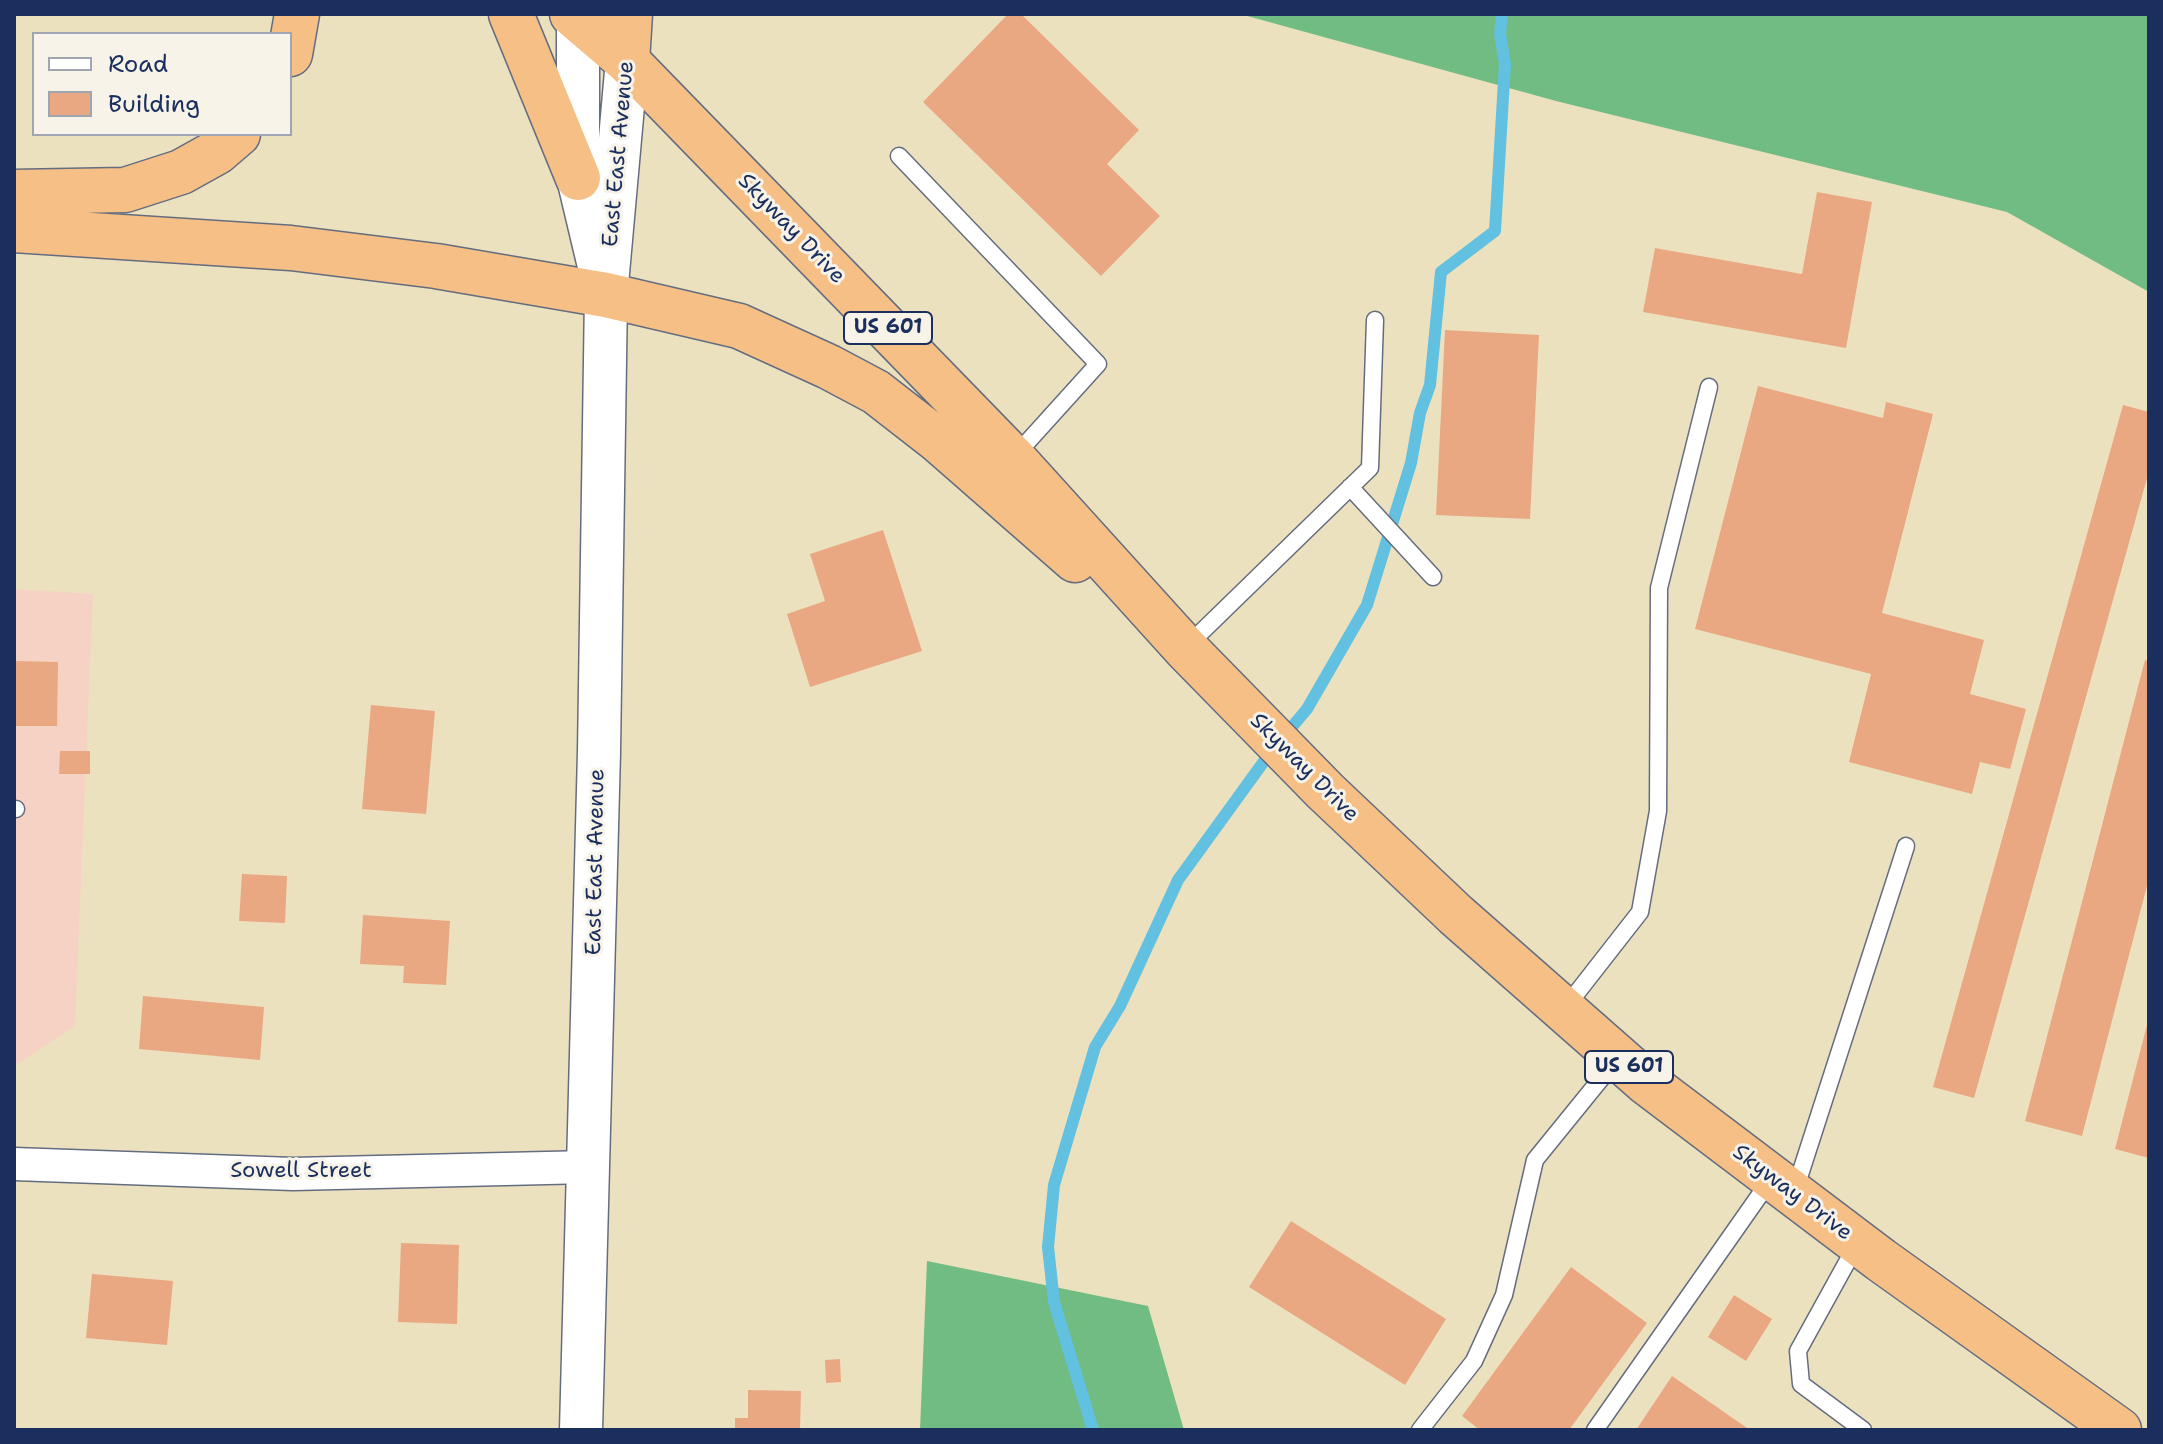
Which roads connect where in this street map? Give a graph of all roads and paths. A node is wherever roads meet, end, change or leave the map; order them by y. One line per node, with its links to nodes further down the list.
1 (297, 14): 5 (highway)
2 (511, 14): 9 (highway)
3 (630, 14): 6 (highway, East East Avenue)
4 (576, 16): 6 (highway, Skyway Drive / US 601); 9 (street, East East Avenue)
5 (292, 43)
6 (627, 61): 12 (street, East East Avenue); 15 (highway, Skyway Drive / US 601)
7 (236, 136): 10 (highway)
8 (899, 156): 15 (lane)
9 (578, 178): 12 (street, East East Avenue)
10 (14, 192)
11 (14, 230): 12 (highway, US 601)
12 (606, 295): 18 (highway, US 601); 23 (street, East East Avenue)
13 (1375, 320): 16 (lane)
14 (1709, 387): 20 (lane)
15 (1013, 458): 18 (highway, Skyway Drive / US 601)
16 (1350, 487): 17 (lane); 18 (lane)
17 (1433, 577)
18 (1185, 648): 20 (highway, Skyway Drive / US 601)
19 (1906, 846): 24 (lane)
20 (1564, 1010): 21 (highway, Skyway Drive / US 601)
21 (1618, 1058): 24 (highway, Skyway Drive / US 601); 28 (lane)
22 (14, 1164): 23 (street, Sowell Street)
23 (589, 1167): 27 (street, East East Avenue)
24 (1783, 1186): 25 (highway, Skyway Drive / US 601); 29 (lane)
25 (1858, 1243): 26 (highway, Skyway Drive / US 601); 30 (lane)
26 (2107, 1427)
27 (581, 1430)
28 (1420, 1430)
29 (1595, 1430)
30 (1863, 1430)

